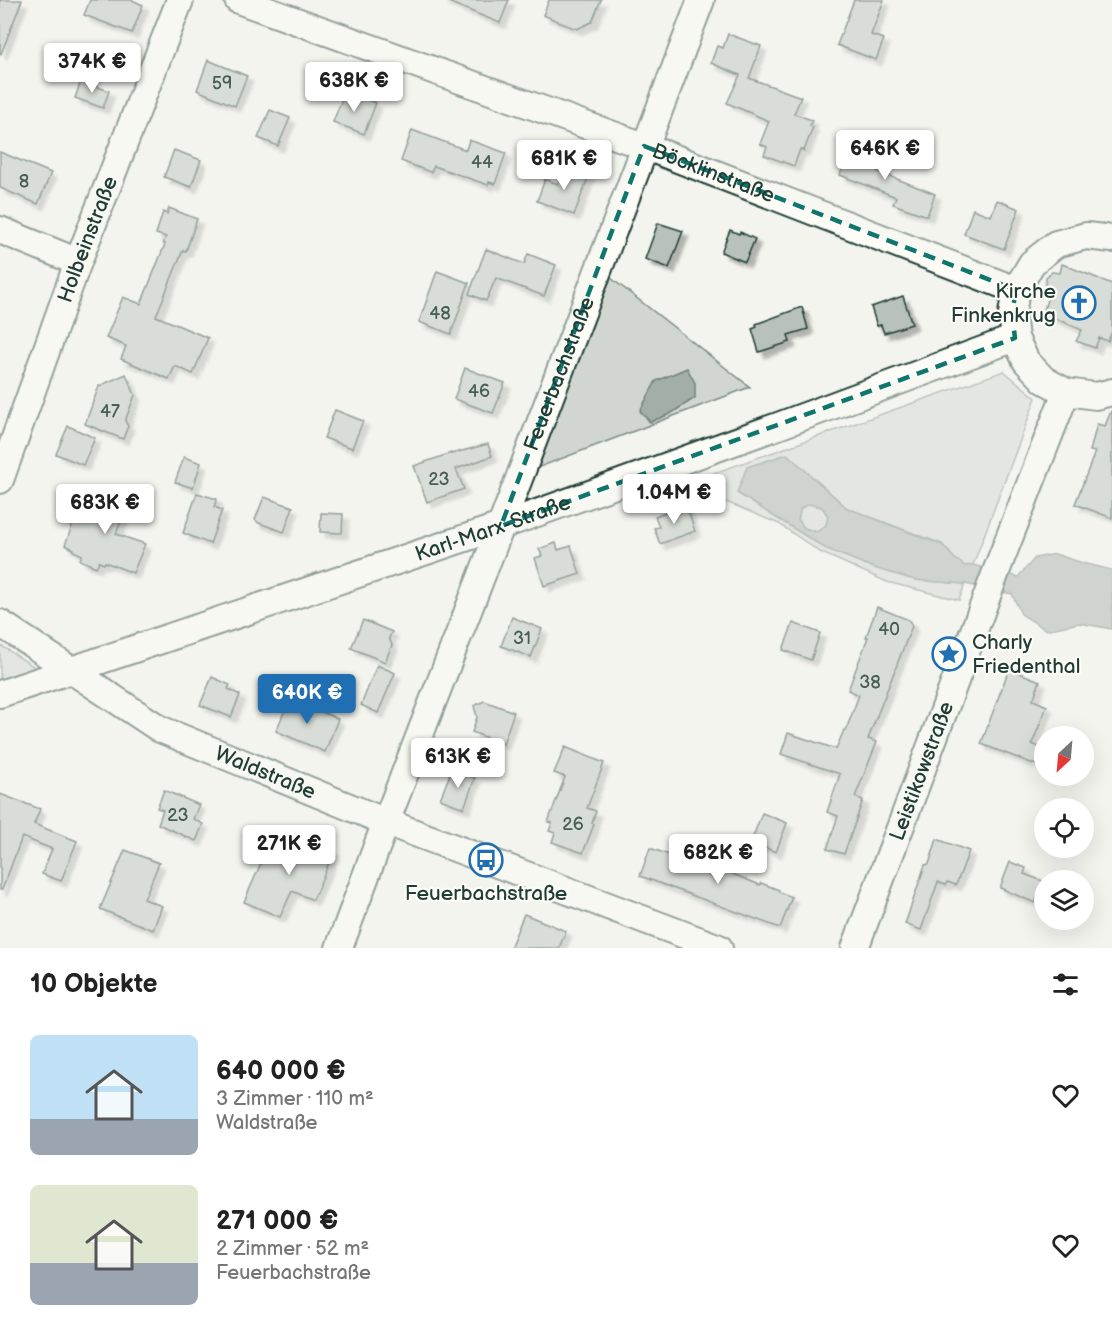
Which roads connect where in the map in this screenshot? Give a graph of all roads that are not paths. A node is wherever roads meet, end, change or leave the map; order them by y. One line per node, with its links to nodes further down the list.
1 (180, 0): 7 (street, Holbeinstraße)
2 (238, 0): 4 (street, Böcklinstraße)
3 (700, 0): 4 (street, Feuerbachstraße)
4 (644, 146): 8 (street, Böcklinstraße); 13 (street, Feuerbachstraße)
5 (0, 230): 7 (street)
6 (1112, 239): 8 (street)
7 (78, 262): 12 (street, Holbeinstraße)
8 (1016, 290): 9 (street)
9 (1015, 338): 10 (street); 13 (street, Karl-Marx-Straße)
10 (1066, 392): 11 (street); 20 (street, Leistikowstraße)
11 (1112, 392)
12 (0, 480)
13 (501, 526): 15 (street, Karl-Marx-Straße); 17 (street, Feuerbachstraße)
14 (0, 623): 15 (street, Waldstraße)
15 (73, 670): 16 (street, Karl-Marx-Straße); 17 (street, Waldstraße)
16 (0, 694)
17 (386, 822): 18 (street, Feuerbachstraße); 19 (street, Waldstraße)
18 (339, 948)
19 (719, 948)
20 (855, 948)

